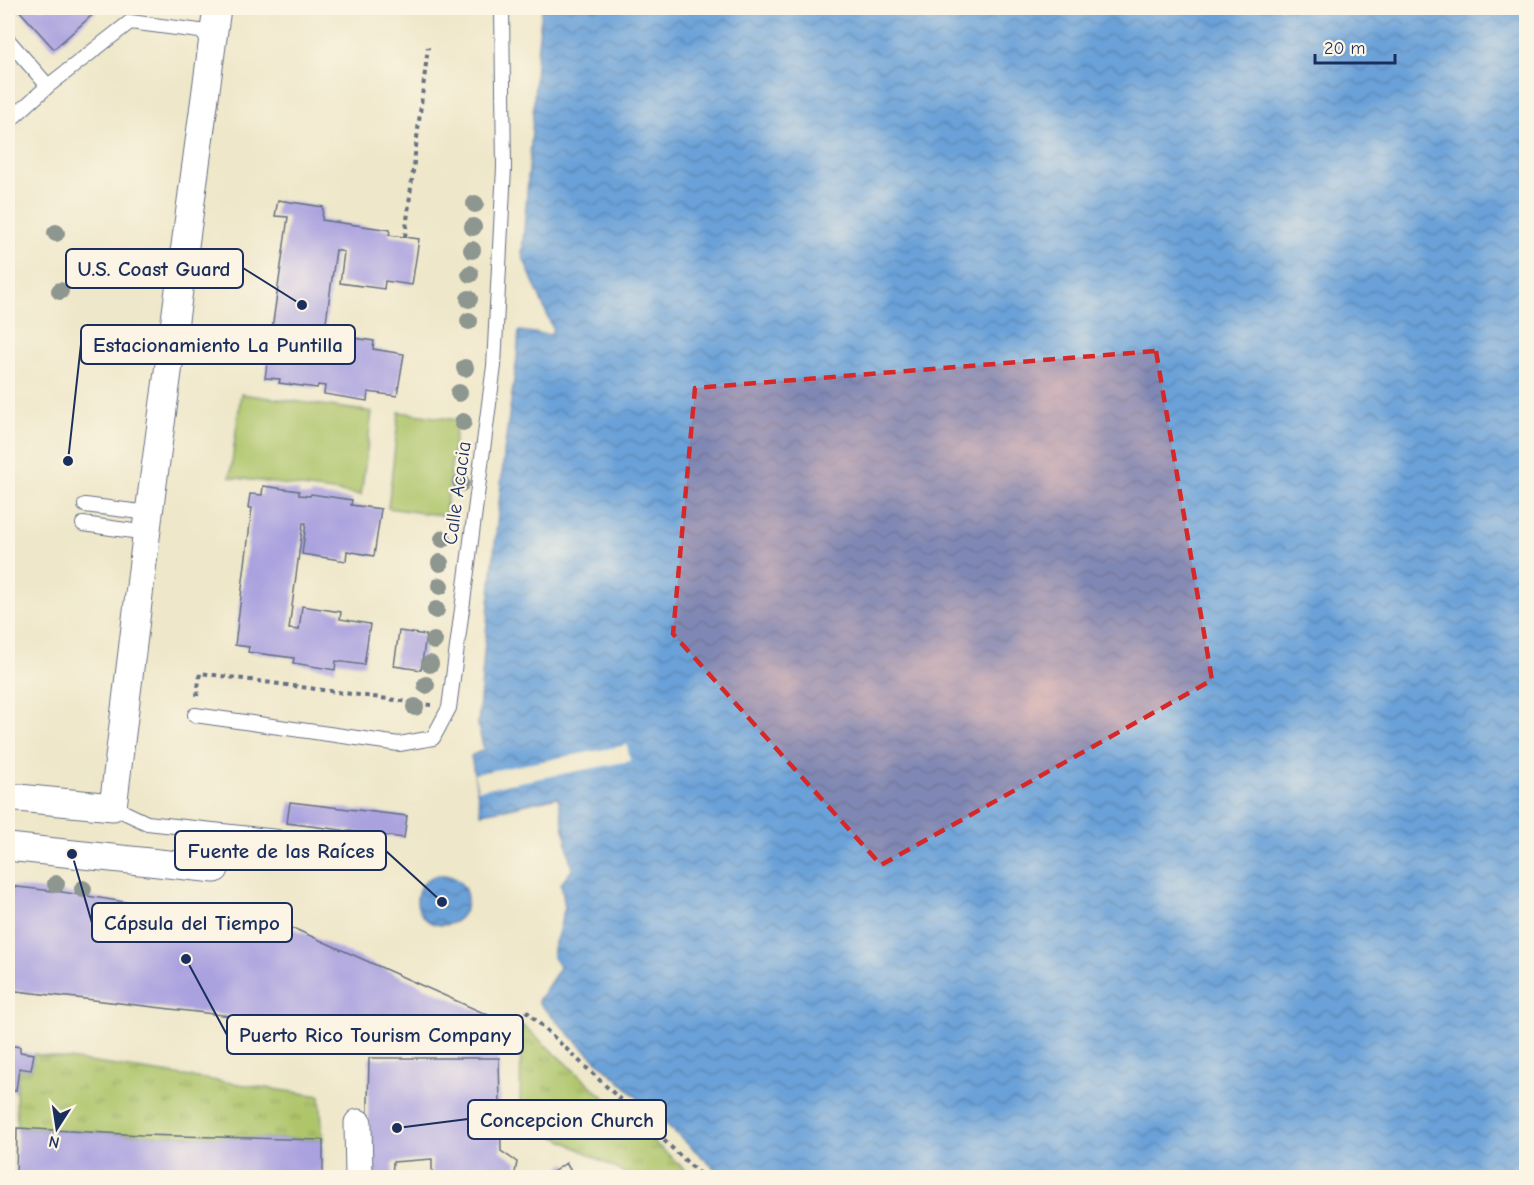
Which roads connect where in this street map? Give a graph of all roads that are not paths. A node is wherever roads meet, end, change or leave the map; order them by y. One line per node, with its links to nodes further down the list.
1 (501, 8): 9 (lane, Calle Acacia)
2 (216, 20): 4 (lane); 7 (street)
3 (8, 40): 4 (lane)
4 (48, 86): 5 (lane)
5 (8, 122)
6 (86, 505): 7 (lane)
7 (148, 523): 8 (lane); 11 (street)
8 (83, 524)
9 (195, 716)
10 (8, 797): 11 (street)
11 (114, 807): 12 (lane)
12 (279, 837)
13 (8, 847): 14 (street)
14 (215, 869)
15 (358, 1123): 16 (street)
16 (359, 1178)

